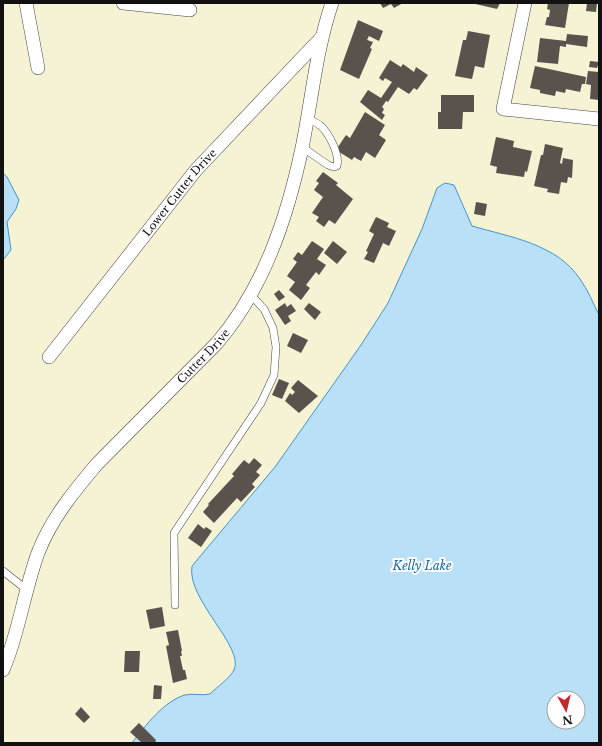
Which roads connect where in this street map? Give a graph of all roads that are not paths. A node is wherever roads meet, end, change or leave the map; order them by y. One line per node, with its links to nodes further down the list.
1 (26, 3): 7 (street)
2 (123, 3): 5 (street)
3 (332, 3): 6 (street, Cutter Drive)
4 (525, 3): 9 (street)
5 (190, 10)
6 (322, 37): 8 (street, Cutter Drive); 12 (street, Lower Cutter Drive)
7 (38, 68)
8 (307, 118): 10 (street, Cutter Drive); 10 (lane)
9 (599, 119)
10 (302, 147): 11 (street, Cutter Drive)
11 (250, 294): 14 (street, Cutter Drive); 15 (lane)
12 (49, 357)
13 (3, 570): 14 (lane)
14 (27, 590): 16 (street, Cutter Drive)
15 (175, 605)
16 (3, 670)

